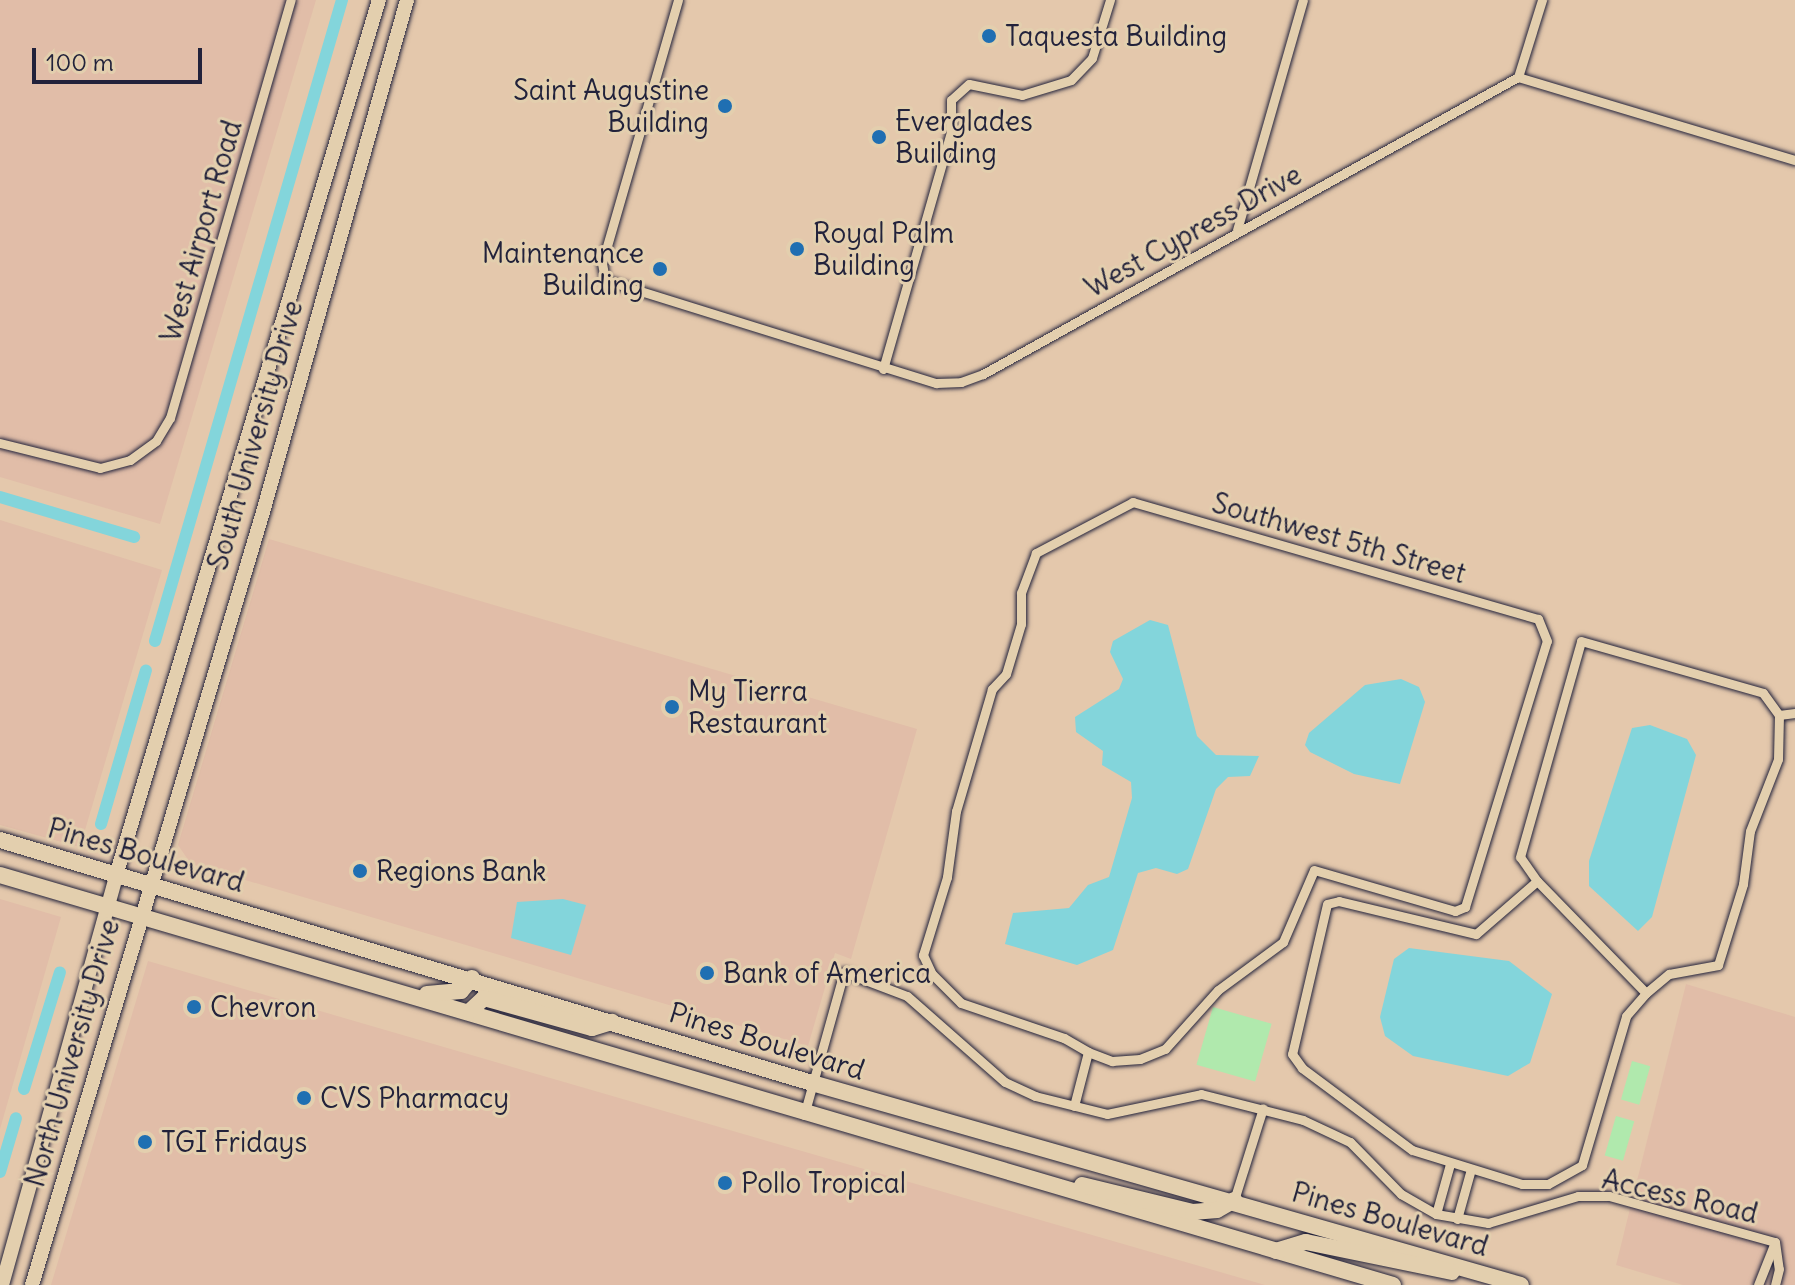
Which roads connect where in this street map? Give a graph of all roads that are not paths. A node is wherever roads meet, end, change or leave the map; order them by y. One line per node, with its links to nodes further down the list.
1 (291, 0): 12 (street, West Airport Road)
2 (379, 0): 16 (main road, South University Drive)
3 (407, 0): 19 (main road, South University Drive)
4 (678, 0): 11 (street, West Cypress Drive)
5 (1110, 0): 11 (street)
6 (1303, 0): 10 (street)
7 (1542, 0): 8 (street)
8 (1518, 77): 9 (street); 10 (street, West Cypress Drive)
9 (1795, 160)
10 (1237, 230): 11 (street, West Cypress Drive)
11 (883, 369)
12 (0, 443)
13 (1795, 713): 14 (street)
14 (1779, 715): 18 (street); 23 (street)
15 (0, 840): 16 (highway, Pines Boulevard)
16 (117, 872): 19 (highway, Pines Boulevard); 20 (main road, North University Drive)
17 (0, 875): 20 (highway)
18 (1537, 881): 23 (street); 32 (street)
19 (148, 882): 21 (main road, North University Drive); 22 (highway, Pines Boulevard)
20 (107, 906): 21 (highway); 41 (main road, North University Drive)
21 (139, 915): 24 (highway); 42 (main road, North University Drive)
22 (472, 978): 24 (highway); 26 (highway, Pines Boulevard)
23 (1646, 993): 33 (street)
24 (414, 994): 25 (highway)
25 (470, 1011): 26 (highway); 31 (highway)
26 (614, 1022): 28 (highway, Pines Boulevard)
27 (1088, 1052): 27 (street, Southwest 5th Street); 29 (street)
28 (812, 1083): 29 (street, Access Road); 31 (street); 35 (highway, Pines Boulevard)
29 (1074, 1106): 30 (street, Access Road)
30 (1263, 1108): 35 (street); 36 (street, Access Road)
31 (804, 1115): 34 (highway)
32 (1450, 1164): 33 (street); 36 (street)
33 (1471, 1169): 37 (street)
34 (1041, 1183): 35 (highway); 39 (highway)
35 (1234, 1200): 40 (highway, Pines Boulevard)
36 (1436, 1214): 37 (street, Access Road)
37 (1457, 1219): 38 (street, Access Road)
38 (1775, 1242): 45 (street); 46 (street)
39 (1276, 1251): 40 (highway); 43 (highway)
40 (1470, 1270): 44 (highway, Pines Boulevard)
41 (2, 1285)
42 (32, 1285)
43 (1393, 1285)
44 (1521, 1285)
45 (1758, 1285)
46 (1775, 1285)

